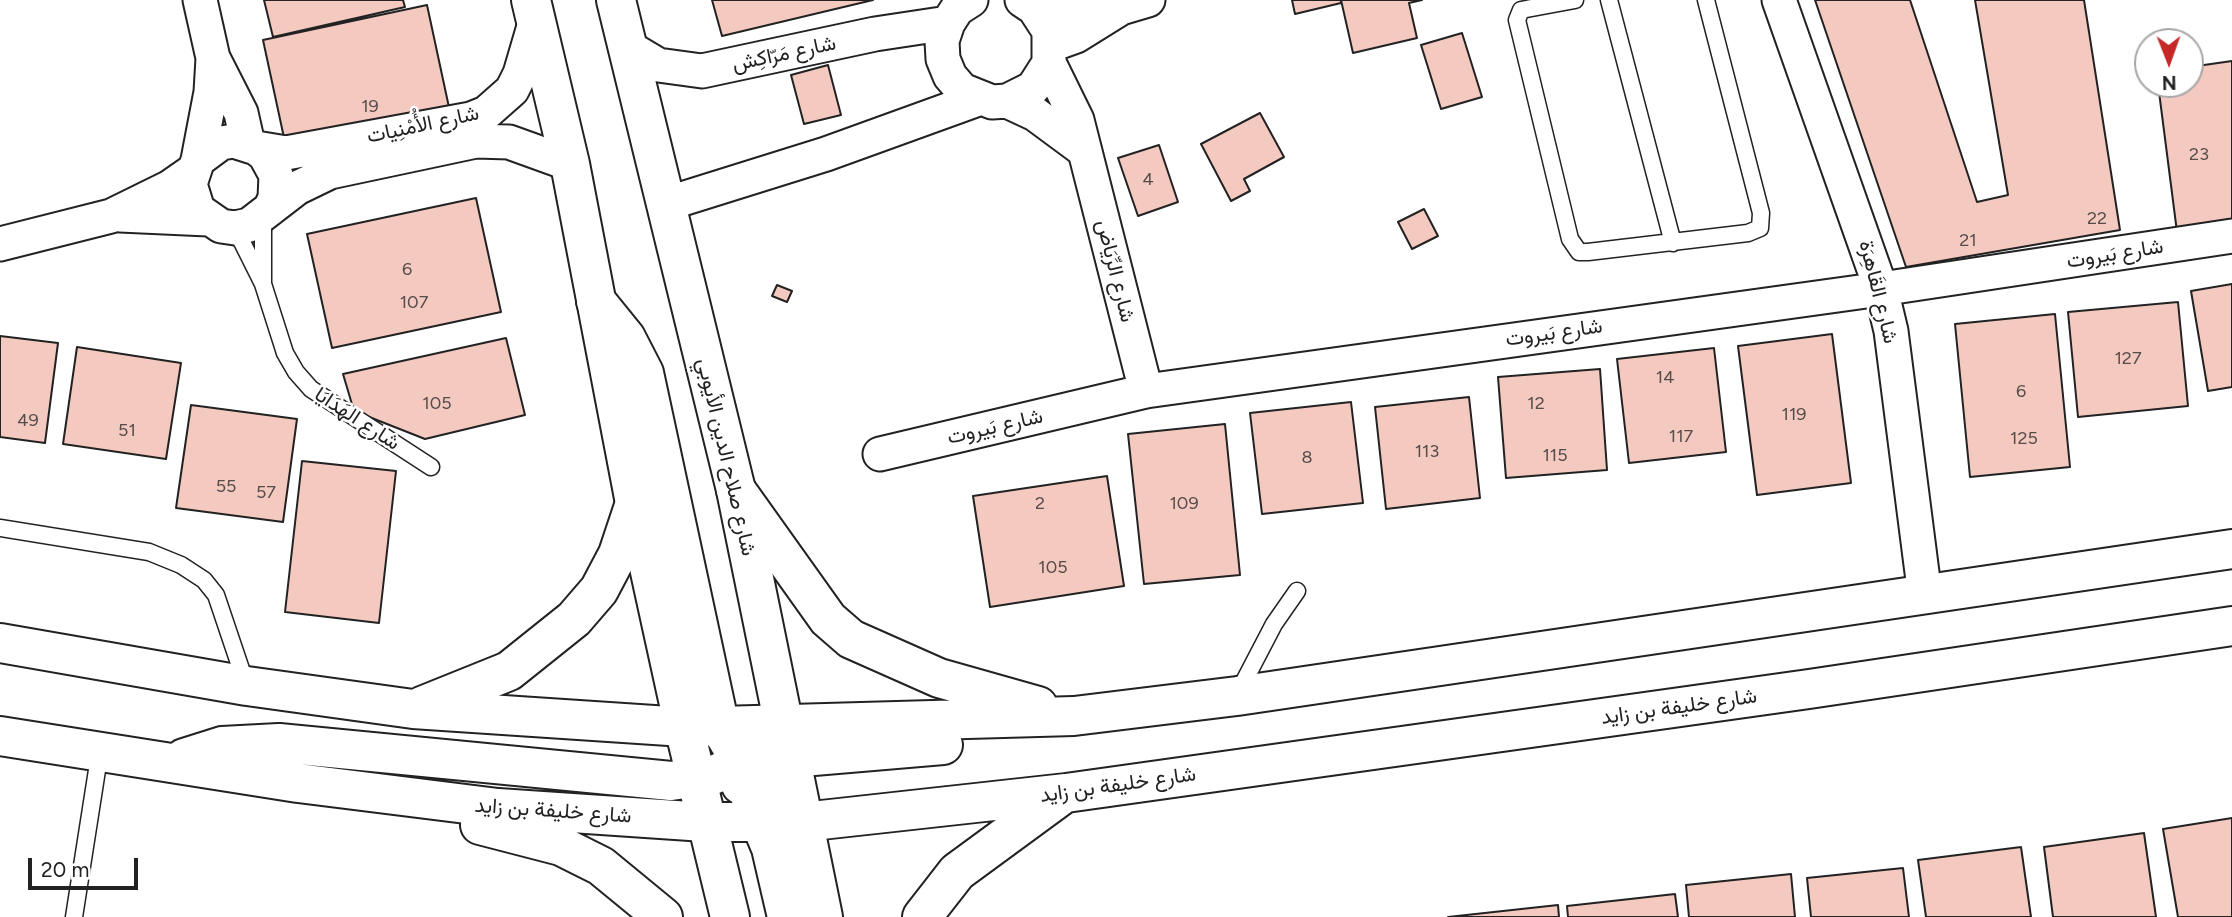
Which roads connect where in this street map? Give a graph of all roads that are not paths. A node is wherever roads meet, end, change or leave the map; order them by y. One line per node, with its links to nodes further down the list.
1 (200, 0): 12 (street)
2 (616, 0): 11 (main road, شارع صلاح الدين الأيوبي)
3 (1575, 0): 22 (lane)
4 (1609, 0): 22 (lane)
5 (1706, 0): 22 (lane)
6 (1780, 0): 25 (street, شارع القَاهِرَة)
7 (1134, 4): 10 (street)
8 (959, 8): 11 (street, شارع مَرّاكِش); 13 (street)
9 (533, 11): 14 (street, شارع الأُمْنِيات); 16 (main road)
10 (1035, 21): 13 (street); 15 (street, شارع الرِّيَاض)
11 (626, 46): 18 (main road, شارع صلاح الدين الأيوبي)
12 (213, 58): 14 (street); 17 (street)
13 (993, 100): 15 (street); 18 (street)
14 (252, 146): 17 (street); 20 (street)
15 (1085, 151): 27 (street, شارع الرِّيَاض)
16 (570, 164): 20 (street, شارع الأُمْنِيات); 26 (main road)
17 (195, 165): 19 (street); 20 (street)
18 (666, 204): 30 (main road, شارع صلاح الدين الأيوبي)
19 (111, 216): 20 (street); 23 (street)
20 (244, 218): 24 (lane, شارع الهَدَايَا); 24 (lane, شارع الهَدَايَا)
21 (2232, 236): 25 (street, شارع بَيروت)
22 (1673, 243)
23 (0, 244)
24 (263, 284): 29 (lane, شارع الهَدَايَا)
25 (1881, 289): 27 (street, شارع بَيروت); 35 (street, شارع القَاهِرَة)
26 (596, 301): 31 (main road); 43 (main road)
27 (1146, 391): 28 (street, شارع بَيروت)
28 (880, 454)
29 (431, 467)
30 (736, 490): 42 (main road); 45 (main road, شارع صلاح الدين الأيوبي)
31 (635, 503): 41 (main road); 43 (main road)
32 (0, 528): 38 (lane)
33 (2232, 549): 35 (main road)
34 (1297, 591): 39 (lane)
35 (1925, 596): 39 (main road)
36 (2232, 626): 50 (main road, شارع خليفة بن زايد)
37 (0, 643): 38 (main road)
38 (247, 687): 41 (main road)
39 (1237, 695): 40 (main road)
40 (1173, 704): 42 (main road); 45 (main road)
41 (413, 709): 43 (main road)
42 (1074, 716): 45 (main road)
43 (702, 727): 45 (main road); 48 (main road)
44 (0, 736): 46 (main road, شارع خليفة بن زايد)
45 (787, 743): 48 (main road); 53 (main road, شارع صلاح الدين الأيوبي)
46 (100, 751): 47 (main road, شارع خليفة بن زايد); 54 (lane)
47 (170, 762): 48 (main road); 49 (main road, شارع خليفة بن زايد)
48 (731, 775): 51 (main road); 52 (main road); 53 (main road)
49 (298, 783): 51 (main road, شارع خليفة بن زايد); 55 (main road)
50 (1066, 793): 53 (main road, شارع خليفة بن زايد); 59 (main road)
51 (705, 822): 52 (main road, شارع خليفة بن زايد); 56 (main road)
52 (762, 822): 53 (main road, شارع خليفة بن زايد); 57 (main road)
53 (803, 822): 58 (main road, شارع صلاح الدين الأيوبي)
54 (74, 917)
55 (663, 917)
56 (730, 917)
57 (787, 917)
58 (823, 917)
59 (922, 917)

